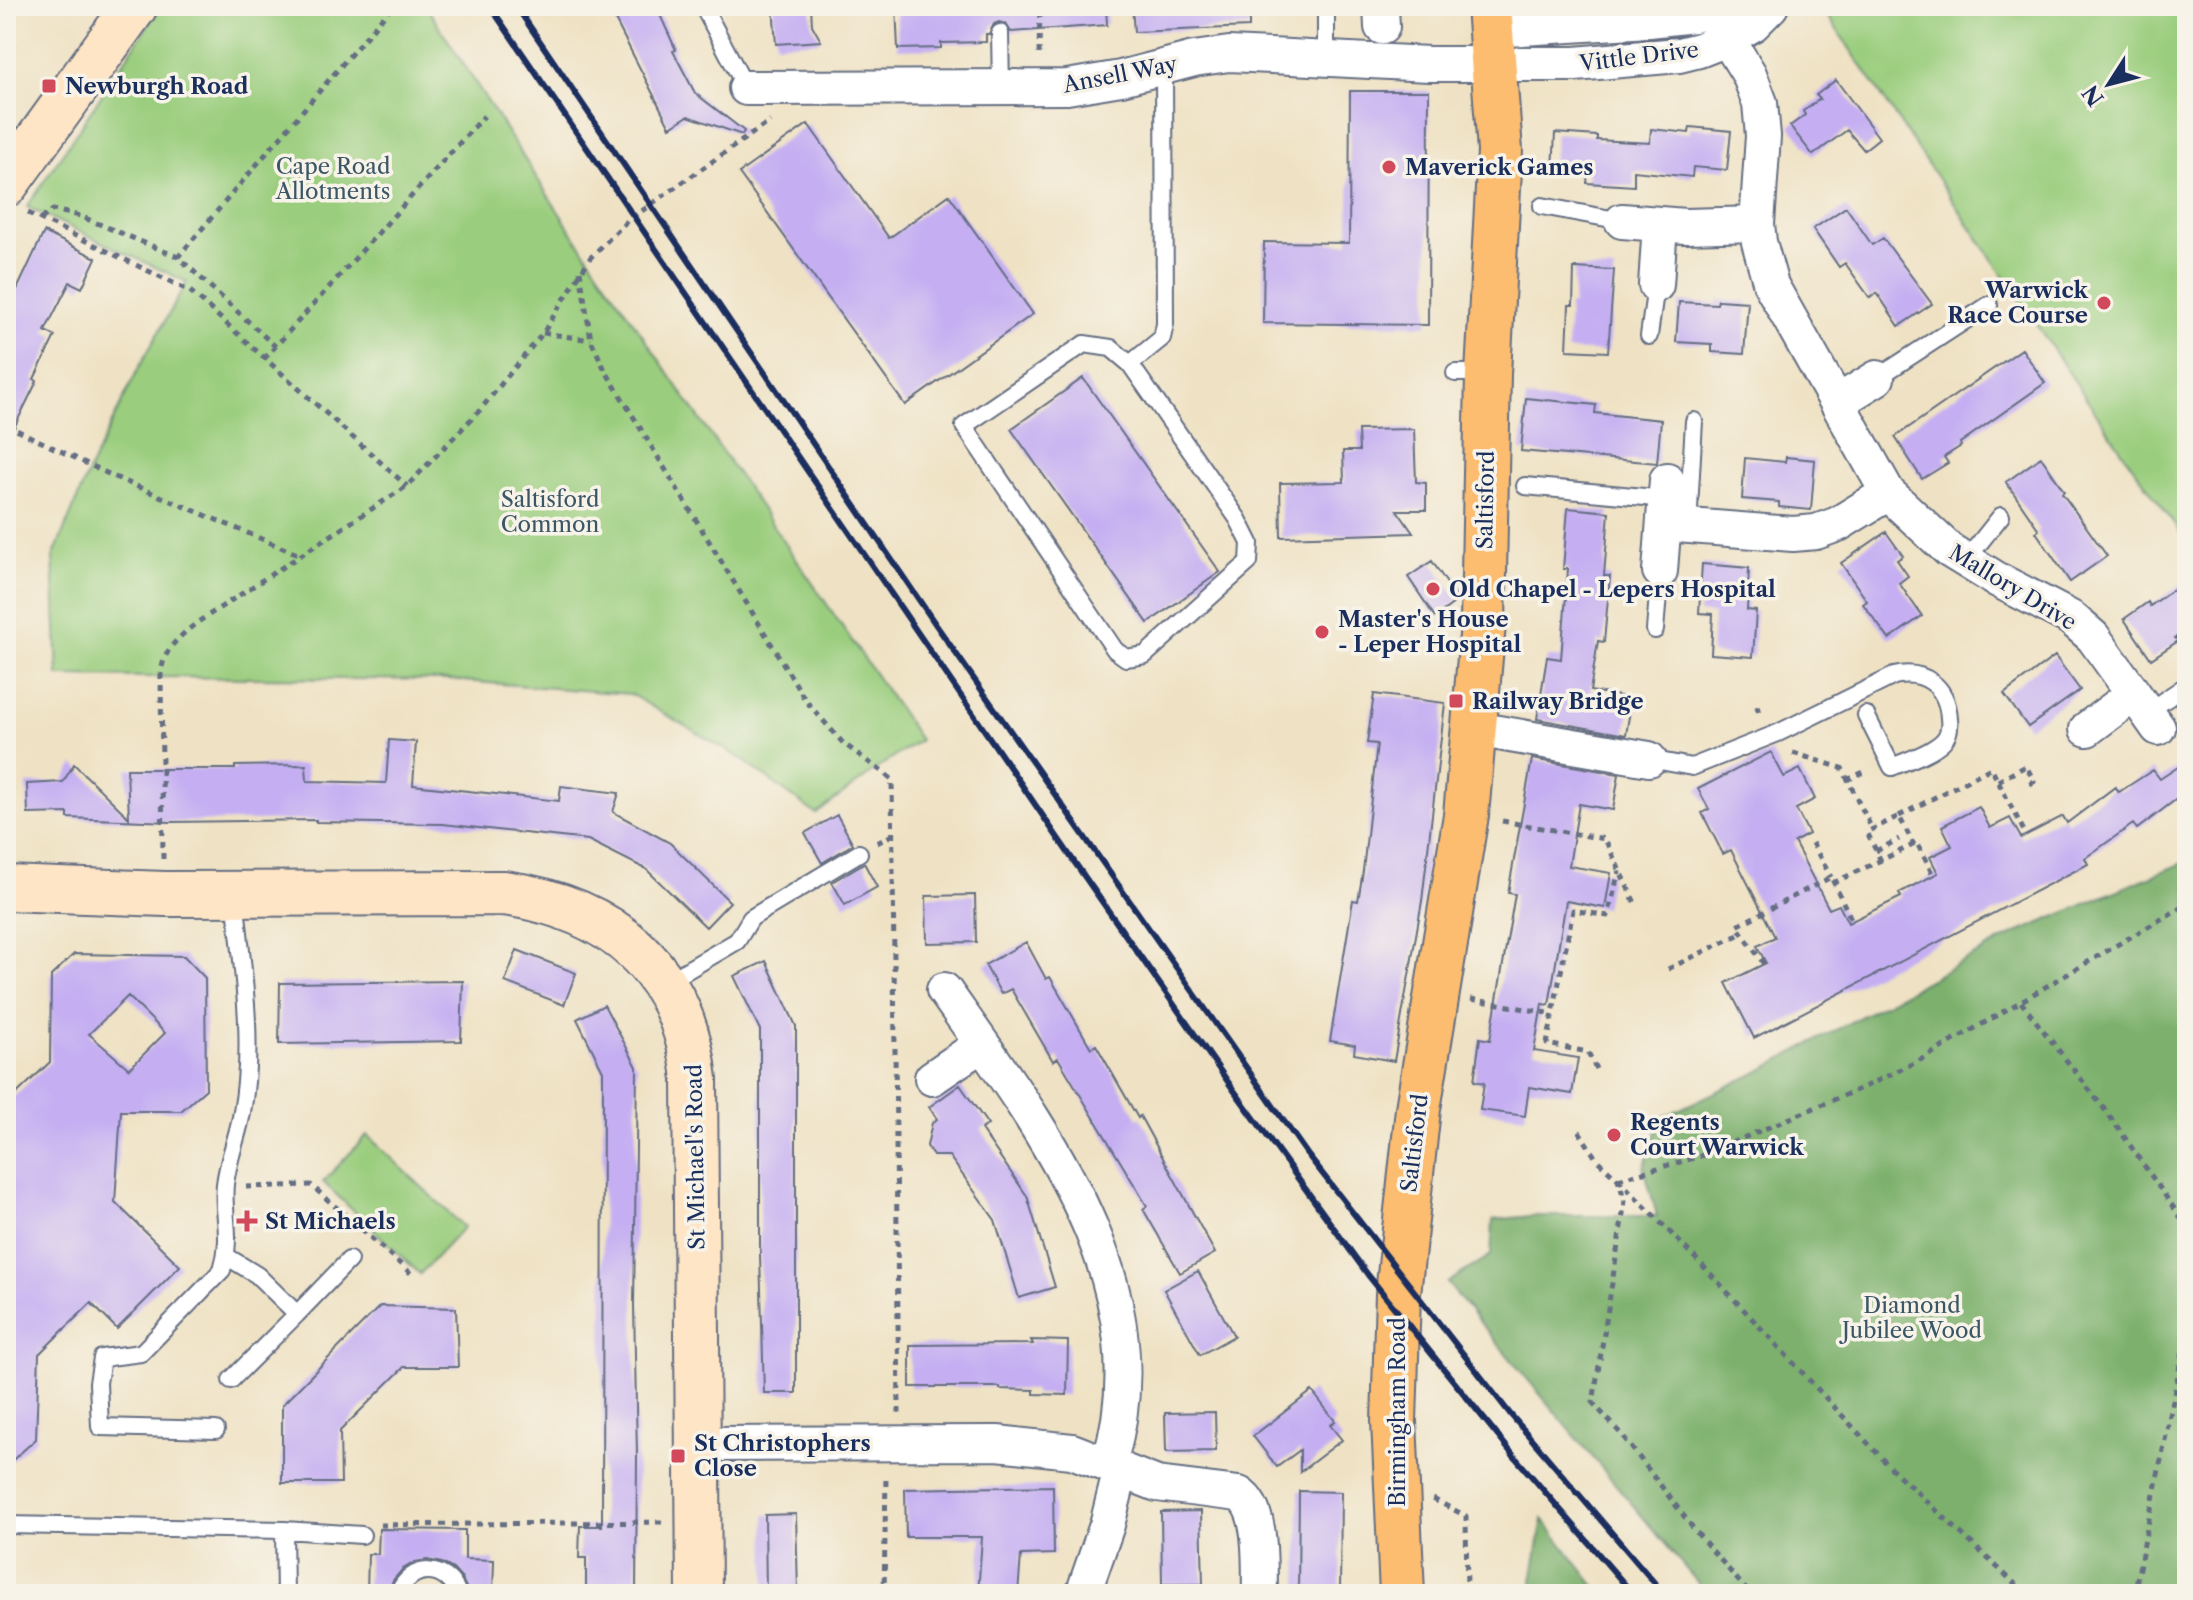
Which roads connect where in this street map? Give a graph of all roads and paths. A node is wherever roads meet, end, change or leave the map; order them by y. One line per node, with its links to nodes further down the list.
1 (135, 6): 17 (street)
2 (392, 6): 23 (path)
3 (703, 6): 13 (lane)
4 (1040, 6): 12 (path)
5 (1326, 6): 10 (lane)
6 (1771, 6): 7 (street, Vittle Drive)
7 (1708, 21): 9 (street, Vittle Drive); 22 (street, Mallory Drive)
8 (1000, 33): 15 (lane)
9 (1491, 33): 10 (street, Ansell Way); 50 (main road, Saltisford)
10 (1326, 58): 11 (street, Ansell Way)
11 (1164, 67): 12 (street, Ansell Way); 32 (lane)
12 (1038, 87): 15 (street, Ansell Way)
13 (746, 88): 14 (street, Ansell Way)
14 (817, 88): 15 (street, Ansell Way); 24 (path)
15 (1001, 88)
16 (484, 116): 30 (path)
17 (16, 198): 19 (path)
18 (1542, 206): 20 (lane)
19 (41, 219): 23 (path); 31 (path)
20 (1622, 221): 21 (street)
21 (1660, 224): 22 (street); 25 (street)
22 (1757, 224): 34 (street, Mallory Drive)
23 (178, 257): 30 (path)
24 (580, 271): 27 (path); 29 (path)
25 (1656, 285): 28 (lane)
26 (1989, 305): 33 (lane)
27 (543, 333): 29 (path); 37 (path)
28 (1649, 336)
29 (591, 340): 100 (path)
30 (276, 347): 31 (path)
31 (264, 359): 37 (path)
32 (1130, 364): 32 (lane)
33 (1877, 378): 34 (street)
34 (1838, 402): 39 (street, Mallory Drive)
35 (1694, 421): 40 (lane)
36 (6, 425): 42 (path)
37 (407, 486): 42 (path)
38 (1525, 486): 40 (lane)
39 (1888, 493): 40 (street); 43 (street, Mallory Drive)
40 (1671, 507): 44 (street)
41 (2001, 516): 43 (lane)
42 (303, 556): 67 (path)
43 (1966, 560): 48 (street, Mallory Drive)
44 (1660, 571): 45 (lane)
45 (1655, 630)
46 (2187, 685): 48 (lane)
47 (1757, 706): 52 (path)
48 (2146, 712): 51 (street)
49 (1866, 715): 52 (lane)
50 (1475, 729): 53 (street); 58 (main road, Saltisford)
51 (2087, 729)
52 (1768, 736): 53 (lane); 55 (path)
53 (1649, 759)
54 (1866, 771): 55 (path)
55 (1847, 780): 60 (path)
56 (1998, 781): 57 (path); 59 (path); 61 (path)
57 (2029, 785)
58 (1466, 815): 69 (path); 92 (main road, Saltisford)
59 (1899, 816): 60 (path); 64 (path)
60 (1872, 829): 65 (path)
61 (2026, 835)
62 (1899, 839): 65 (path)
63 (1812, 843): 71 (path)
64 (1914, 845): 68 (path); 70 (path)
65 (1876, 851): 68 (path)
66 (859, 853): 80 (lane)
67 (163, 860)
68 (1881, 861): 71 (path)
69 (1619, 871): 74 (path); 84 (path)
70 (1933, 875)
71 (1832, 880): 76 (path); 77 (path)
72 (6, 888): 73 (street, St Michael's Road)
73 (235, 894): 80 (street, St Michael's Road); 90 (lane)
74 (1635, 903)
75 (2187, 904): 83 (path)
76 (1852, 921)
77 (1742, 933): 78 (path); 79 (path)
78 (1764, 964)
79 (1668, 969)
80 (664, 984): 101 (street, St Michael's Road)
81 (944, 990): 85 (street)
82 (1466, 998): 84 (path)
83 (2021, 1002): 89 (path); 91 (path)
84 (1553, 1014): 86 (path)
85 (982, 1044): 87 (street); 102 (street)
86 (1596, 1069)
87 (932, 1078)
88 (1579, 1131): 89 (path)
89 (1618, 1179): 114 (path); 115 (path)
90 (225, 1188): 93 (lane); 95 (path)
91 (2187, 1227)
92 (1404, 1230): 113 (main road, Birmingham Road)
93 (226, 1256): 96 (lane); 99 (lane)
94 (349, 1260): 96 (lane)
95 (414, 1276)
96 (297, 1314): 98 (lane)
97 (2187, 1330): 116 (path)
98 (231, 1380)
99 (216, 1430)
100 (893, 1442): 101 (street); 102 (street); 110 (path)
101 (700, 1444): 109 (street, St Michael's Road)
102 (1115, 1466): 111 (street); 112 (street)
103 (6, 1525): 104 (lane)
104 (284, 1530): 105 (lane); 106 (lane)
105 (362, 1535)
106 (285, 1594)
107 (398, 1594): 108 (lane)
108 (458, 1594)
109 (699, 1594)
110 (884, 1594)
111 (1083, 1594)
112 (1260, 1594)
113 (1402, 1594)
114 (1750, 1594)
115 (2026, 1594)
116 (2134, 1594)

